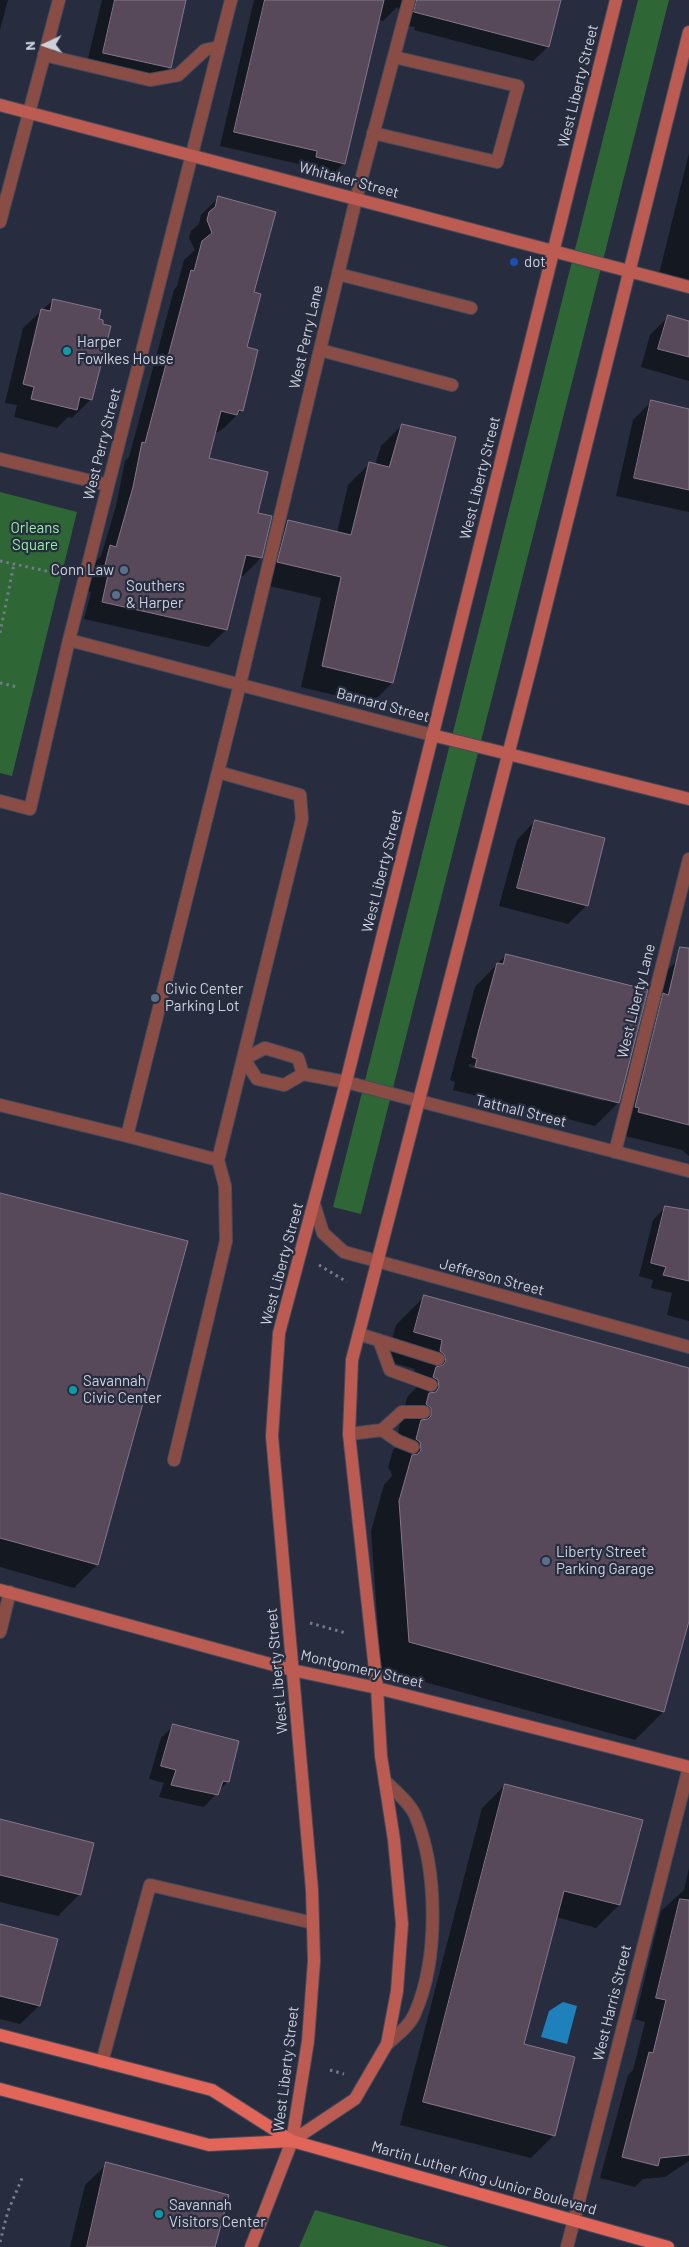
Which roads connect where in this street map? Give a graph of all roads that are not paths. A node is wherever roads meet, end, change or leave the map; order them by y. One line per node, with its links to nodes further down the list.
1 (59, 0): 7 (street)
2 (231, 0): 6 (street, West Perry Street)
3 (409, 0): 8 (street, West Perry Lane)
4 (616, 0): 15 (main road, West Liberty Street)
5 (689, 32): 16 (main road, West Liberty Street)
6 (219, 47): 7 (street); 12 (street, West Perry Street)
7 (44, 55): 10 (street)
8 (394, 57): 11 (street, West Perry Lane); 11 (street)
9 (0, 106): 10 (main road, Whitaker Street)
10 (28, 113): 12 (main road, Whitaker Street); 14 (street)
11 (373, 132): 13 (street, West Perry Lane)
12 (192, 155): 13 (main road, Whitaker Street); 23 (street, West Perry Street)
13 (356, 199): 15 (main road, Whitaker Street); 17 (street, West Perry Lane)
14 (0, 222)
15 (554, 251): 16 (main road, Whitaker Street); 26 (main road, West Liberty Street)
16 (628, 271): 18 (main road, Whitaker Street); 27 (main road, West Liberty Street)
17 (338, 274): 19 (street); 20 (street, West Perry Lane)
18 (689, 286)
19 (471, 308)
20 (320, 350): 21 (street); 25 (street, West Perry Lane)
21 (452, 385)
22 (0, 459): 23 (street)
23 (108, 486): 24 (street, West Perry Street)
24 (69, 640): 25 (street, Barnard Street); 30 (street, West Perry Street)
25 (240, 684): 26 (street, Barnard Street); 28 (street, West Perry Lane)
26 (432, 735): 27 (main road, Barnard Street); 34 (main road, West Liberty Street)
27 (509, 753): 29 (main road, Barnard Street); 35 (main road, West Liberty Street)
28 (218, 772): 32 (street); 37 (street, West Perry Lane)
29 (689, 799)
30 (0, 801)
31 (689, 859): 38 (street, West Liberty Lane)
32 (244, 1059): 33 (street); 33 (street); 39 (street)
33 (303, 1074): 34 (street, Tattnall Street)
34 (346, 1082): 35 (street, Tattnall Street); 41 (main road, West Liberty Street)
35 (420, 1100): 38 (street, Tattnall Street); 42 (main road, West Liberty Street)
36 (0, 1105): 37 (street)
37 (126, 1136): 39 (street)
38 (615, 1152): 40 (street, Tattnall Street)
39 (218, 1160): 52 (street)
40 (689, 1171)
41 (314, 1204): 42 (street, Jefferson Street); 55 (main road, West Liberty Street)
42 (378, 1261): 43 (main road, West Liberty Street); 45 (street, Jefferson Street)
43 (359, 1334): 44 (street); 50 (main road, West Liberty Street)
44 (379, 1340): 46 (street); 47 (street)
45 (689, 1348)
46 (438, 1359)
47 (431, 1385)
48 (424, 1412): 49 (street)
49 (382, 1430): 50 (street); 51 (street)
50 (349, 1434): 56 (main road, West Liberty Street)
51 (414, 1447)
52 (174, 1460)
53 (5, 1591): 54 (street); 55 (main road, Montgomery Street)
54 (0, 1632)
55 (292, 1670): 56 (main road, Montgomery Street); 59 (main road, West Liberty Street)
56 (377, 1688): 57 (main road, Montgomery Street); 58 (main road, West Liberty Street)
57 (689, 1767): 65 (street, West Harris Street)
58 (385, 1781): 61 (main road, West Liberty Street); 61 (street)
59 (313, 1923): 62 (street); 64 (main road, West Liberty Street)
60 (0, 2035): 62 (main road, Martin Luther King Junior Boulevard)
61 (387, 2044): 64 (main road, West Liberty Street)
62 (102, 2062): 64 (main road, Martin Luther King Junior Boulevard)
63 (0, 2089): 64 (main road, Martin Luther King Junior Boulevard)
64 (292, 2141): 65 (main road, Martin Luther King Junior Boulevard); 67 (main road)
65 (574, 2220): 66 (main road, Martin Luther King Junior Boulevard); 68 (street, West Harris Street)
66 (660, 2246)
67 (251, 2247)
68 (568, 2247)

